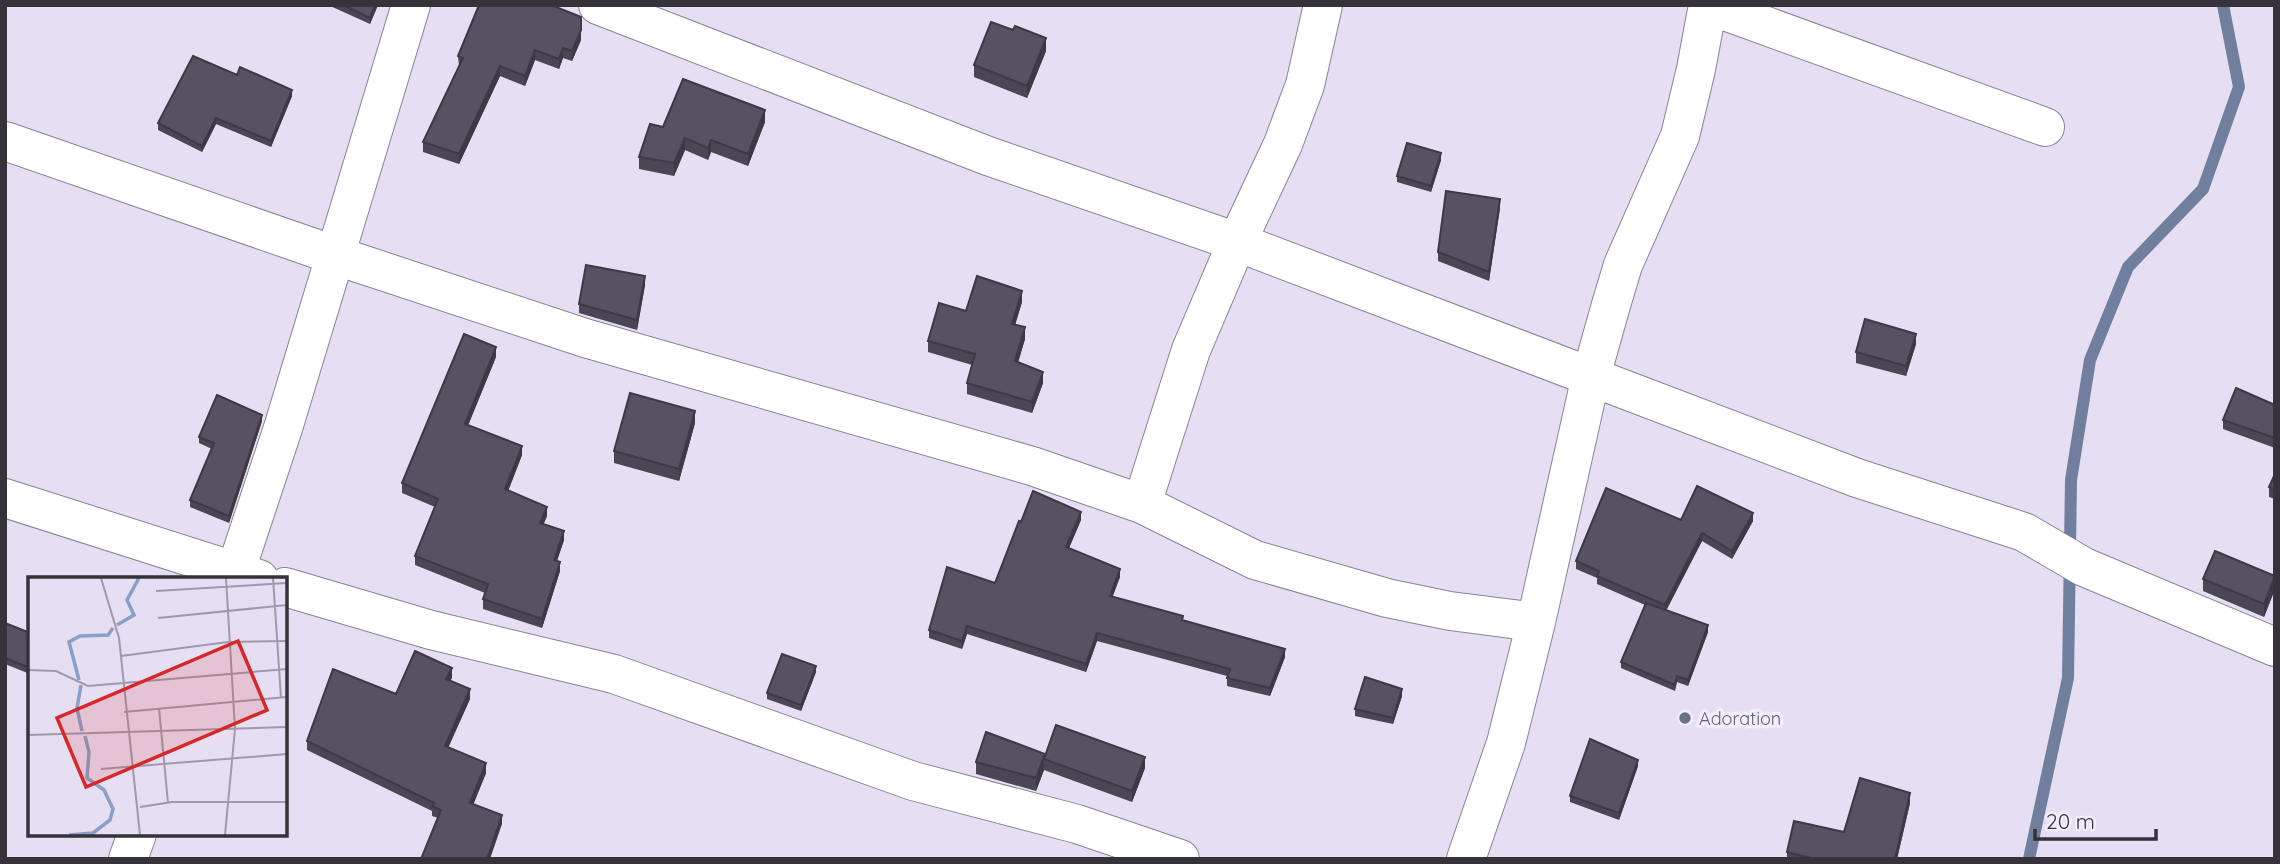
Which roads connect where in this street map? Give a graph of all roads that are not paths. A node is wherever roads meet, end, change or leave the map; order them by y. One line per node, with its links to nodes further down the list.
1 (411, 5): 8 (street)
2 (598, 5): 7 (street)
3 (1323, 5): 7 (street)
4 (1708, 5): 5 (street); 9 (street)
5 (2045, 127)
6 (5, 141): 8 (street)
7 (1237, 242): 9 (street); 11 (street)
8 (334, 255): 11 (street); 12 (street)
9 (1591, 376): 14 (street); 15 (street)
10 (5, 498): 12 (street)
11 (1142, 504): 14 (street)
12 (243, 576)
13 (287, 588): 18 (street)
14 (1536, 622): 19 (street)
15 (2275, 648)
16 (136, 836): 17 (street)
17 (128, 859)
18 (1180, 859)
19 (1466, 859)

